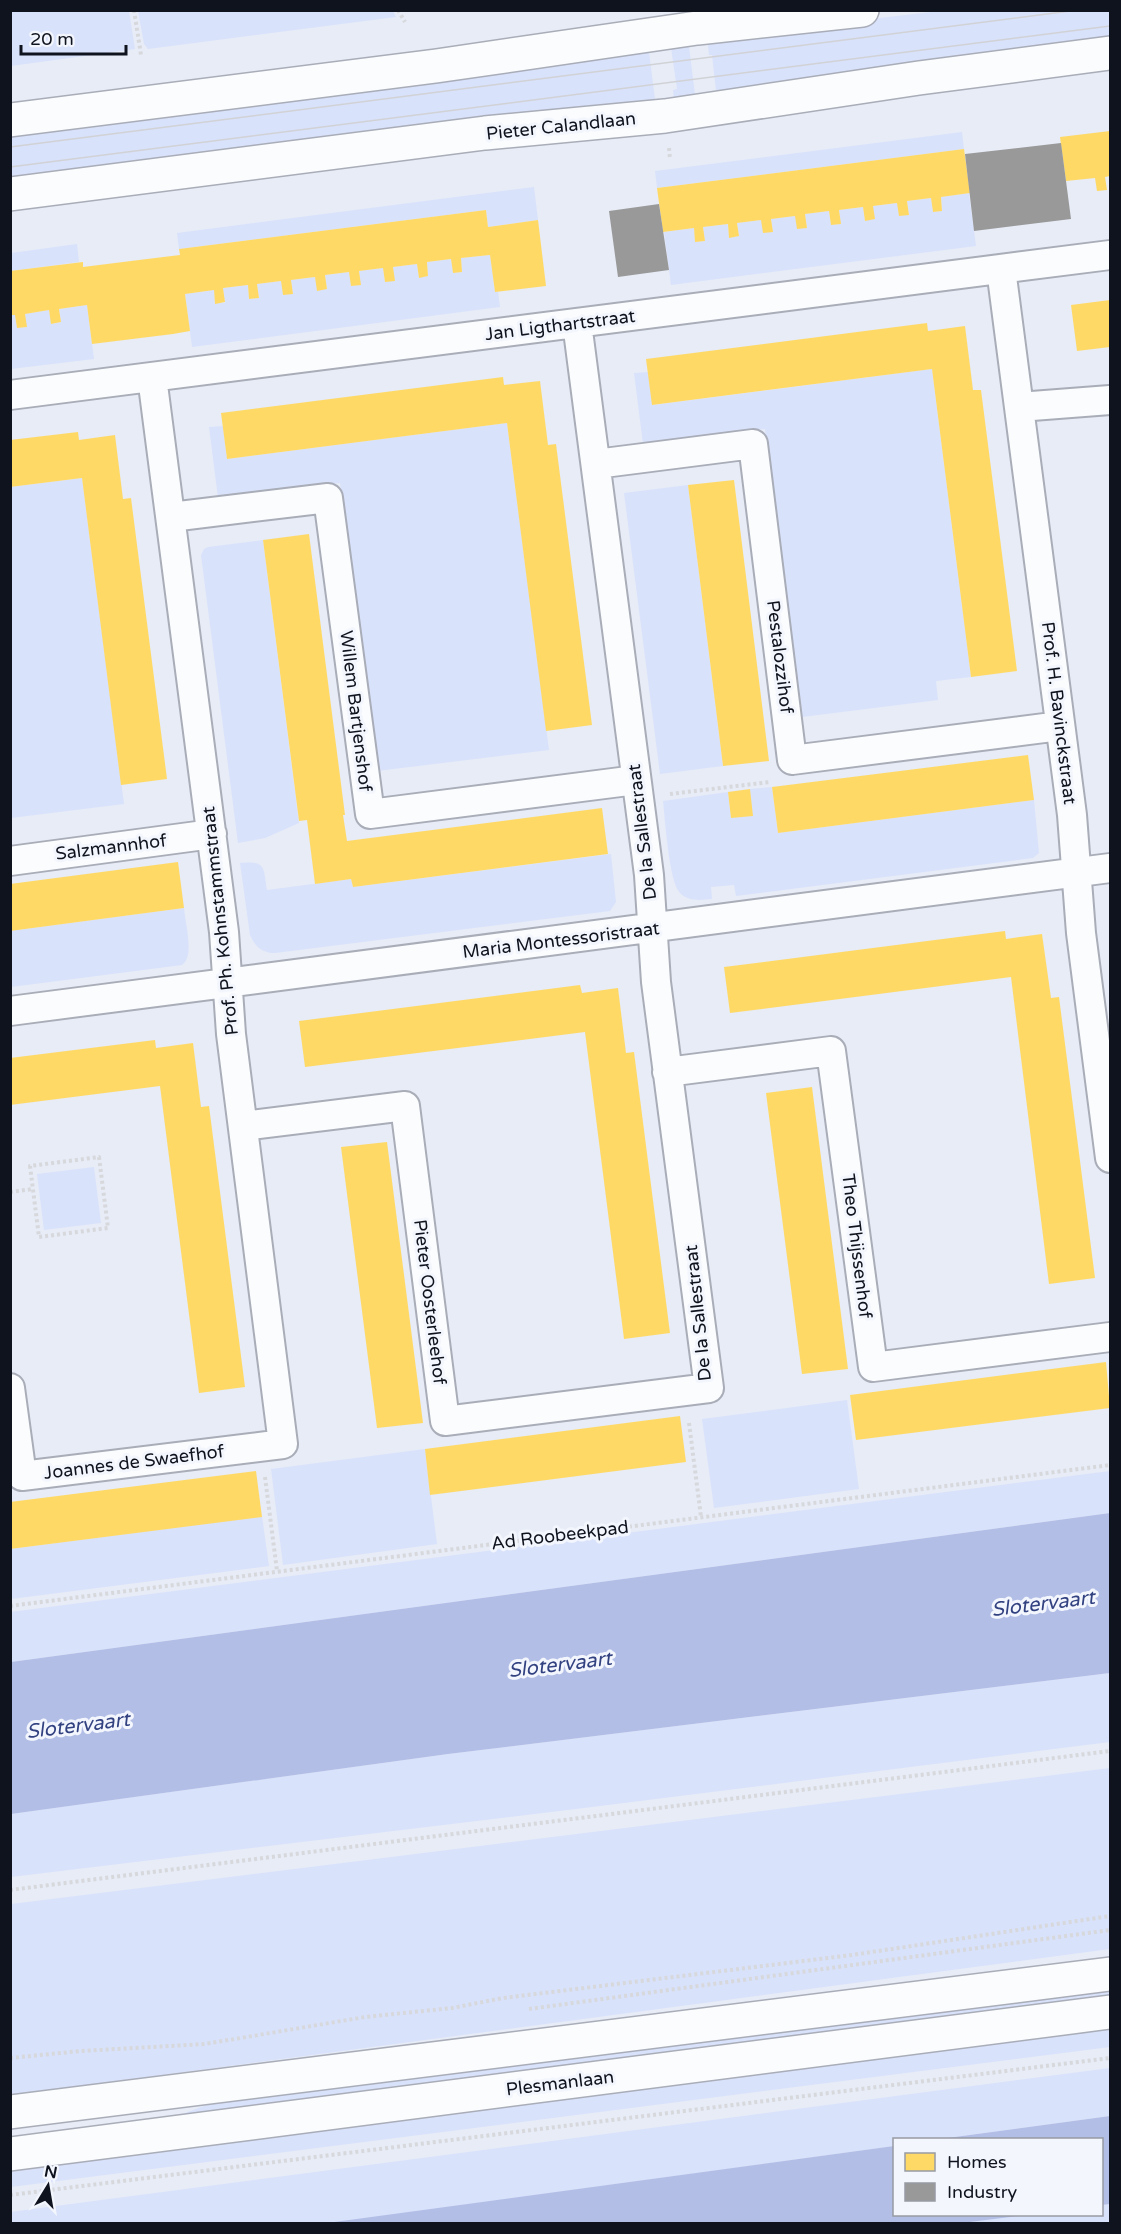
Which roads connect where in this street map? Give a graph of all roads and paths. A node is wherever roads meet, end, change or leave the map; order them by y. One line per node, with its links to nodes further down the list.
1 (134, 10): 6 (path)
2 (398, 10): 4 (path)
3 (862, 10): 7 (main road)
4 (405, 22)
5 (1110, 53): 8 (main road, Pieter Calandlaan)
6 (141, 56)
7 (10, 120)
8 (10, 194)
9 (1110, 255): 10 (street, Jan Ligthartstraat)
10 (1001, 269): 11 (street, Jan Ligthartstraat); 15 (street, Prof. H. Bavinckstraat)
11 (577, 323): 12 (street, Jan Ligthartstraat); 16 (street, De la Sallestraat)
12 (152, 377): 13 (street, Jan Ligthartstraat); 17 (street, Prof. Ph. Kohnstammstraat)
13 (10, 395)
14 (1110, 400): 15 (street)
15 (1019, 407): 18 (street, Prof. H. Bavinckstraat)
16 (596, 464): 18 (street, Pestalozzihof); 20 (street, De la Sallestraat)
17 (171, 517): 20 (street, Willem Bartjenshof); 21 (street, Prof. Ph. Kohnstammstraat)
18 (1060, 726): 24 (street, Prof. H. Bavinckstraat)
19 (776, 781): 20 (path)
20 (638, 789): 25 (street, De la Sallestraat)
21 (212, 834): 22 (street, Salzmannhof); 26 (street, Prof. Ph. Kohnstammstraat)
22 (10, 861)
23 (1110, 868): 24 (street, Maria Montessoristraat)
24 (1077, 872): 25 (street, Maria Montessoristraat); 28 (street, Prof. H. Bavinckstraat)
25 (652, 928): 26 (street, Maria Montessoristraat); 29 (street, De la Sallestraat)
26 (228, 983): 27 (street, Maria Montessoristraat); 30 (street, Prof. Ph. Kohnstammstraat)
27 (10, 1011)
28 (1103, 1043): 31 (street, Prof. H. Bavinckstraat)
29 (667, 1072): 34 (street, Theo Thijssenhof); 36 (street, De la Sallestraat)
30 (243, 1126): 36 (street, Pieter Oosterleehof); 37 (street, Prof. Ph. Kohnstammstraat)
31 (1110, 1158)
32 (33, 1189): 32 (path); 33 (path)
33 (10, 1192)
34 (1110, 1337)
35 (10, 1388): 37 (street, Joannes de Swaefhof)
36 (684, 1391): 39 (path)
37 (262, 1447): 40 (path)
38 (1110, 1465): 39 (path, Ad Roobeekpad)
39 (701, 1517): 40 (path, Ad Roobeekpad)
40 (277, 1571): 41 (path, Ad Roobeekpad)
41 (10, 1606)
42 (1110, 1751): 43 (path)
43 (10, 1890)
44 (1110, 1916): 49 (path)
45 (1110, 1930): 47 (path)
46 (1110, 1974): 51 (main road)
47 (519, 2010)
48 (1110, 2013): 52 (main road, Plesmanlaan)
49 (10, 2058)
50 (1110, 2058): 53 (path)
51 (10, 2112)
52 (10, 2154)
53 (10, 2195)

